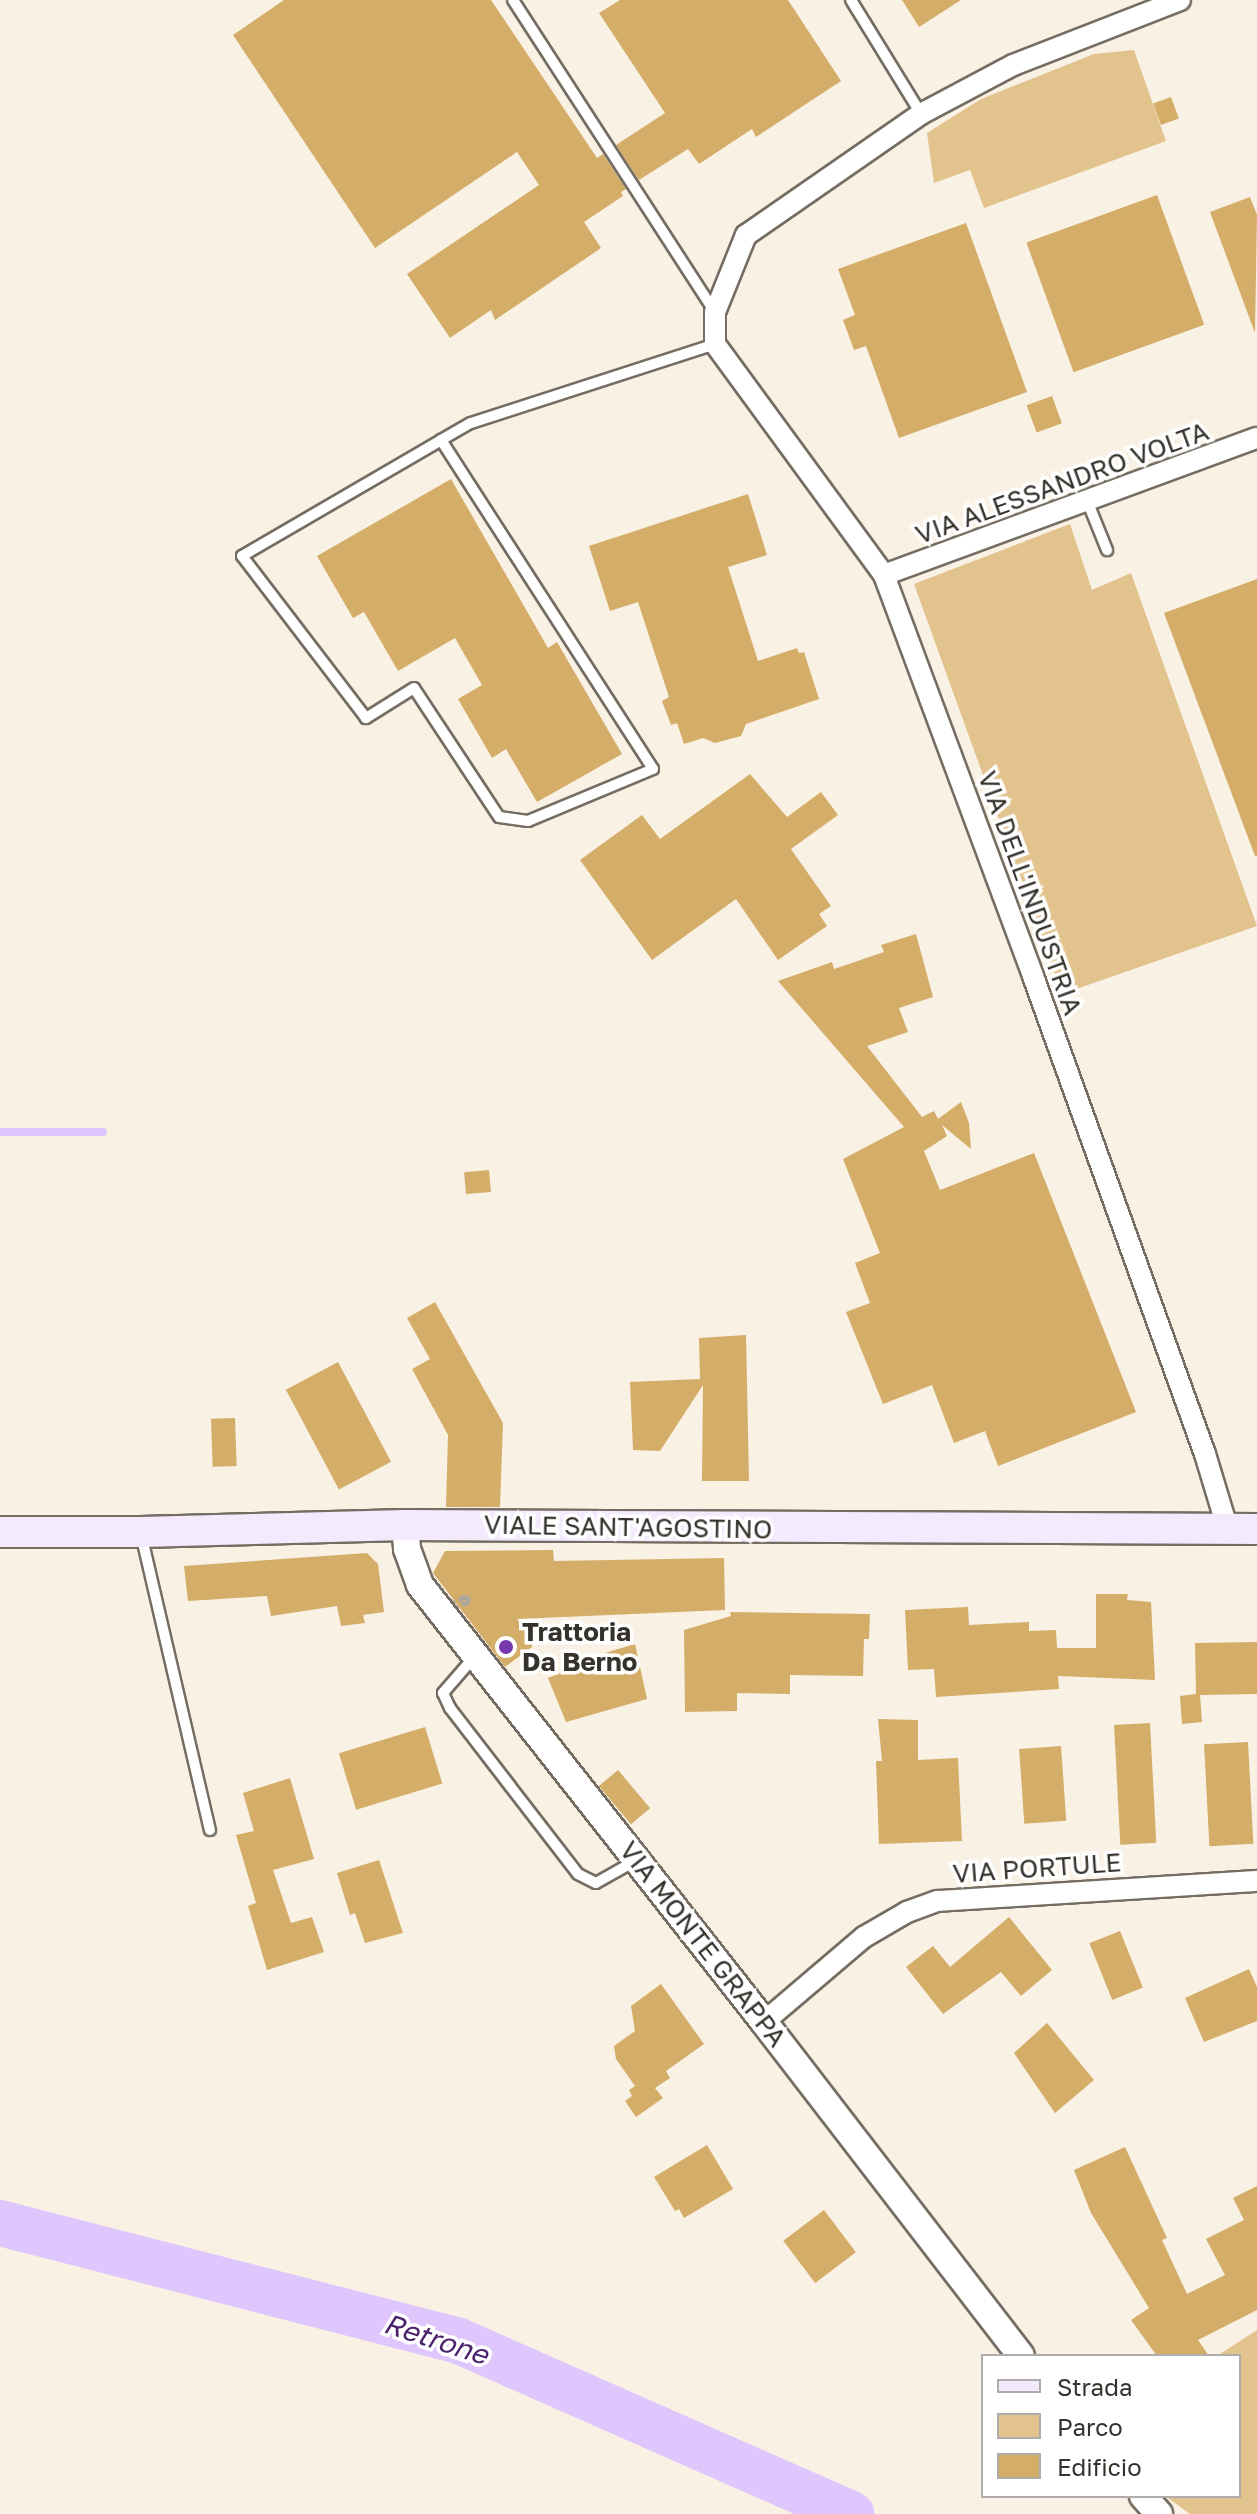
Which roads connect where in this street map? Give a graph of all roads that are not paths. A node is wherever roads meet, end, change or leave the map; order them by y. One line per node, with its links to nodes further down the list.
1 (513, 0): 5 (lane)
2 (851, 0): 4 (lane)
3 (1180, 0): 4 (street)
4 (921, 114): 5 (street)
5 (715, 312): 6 (street)
6 (715, 344): 8 (lane); 11 (street, VIA DELL'INDUSTRIA)
7 (1257, 438): 9 (street, VIA ALESSANDRO VOLTA)
8 (441, 440): 8 (lane)
9 (1088, 503): 10 (lane); 11 (street, VIA ALESSANDRO VOLTA)
10 (1107, 550)
11 (884, 575): 13 (street, VIA DELL'INDUSTRIA)
12 (405, 1525): 13 (main road, VIALE SANT'AGOSTINO); 15 (main road, VIALE SANT'AGOSTINO); 16 (street, VIA MONTE GRAPPA)
13 (1242, 1529)
14 (0, 1532): 15 (main road, VIALE SANT'AGOSTINO)
15 (141, 1532): 17 (lane)
16 (476, 1656): 18 (street, VIA MONTE GRAPPA); 18 (lane)
17 (210, 1830)
18 (637, 1860): 20 (street, VIA MONTE GRAPPA)
19 (1257, 1881): 20 (street, VIA PORTULE)
20 (764, 2022): 21 (street, VIA MONTE GRAPPA)
21 (1019, 2354)
22 (1145, 2498): 23 (street)
23 (1159, 2514)

